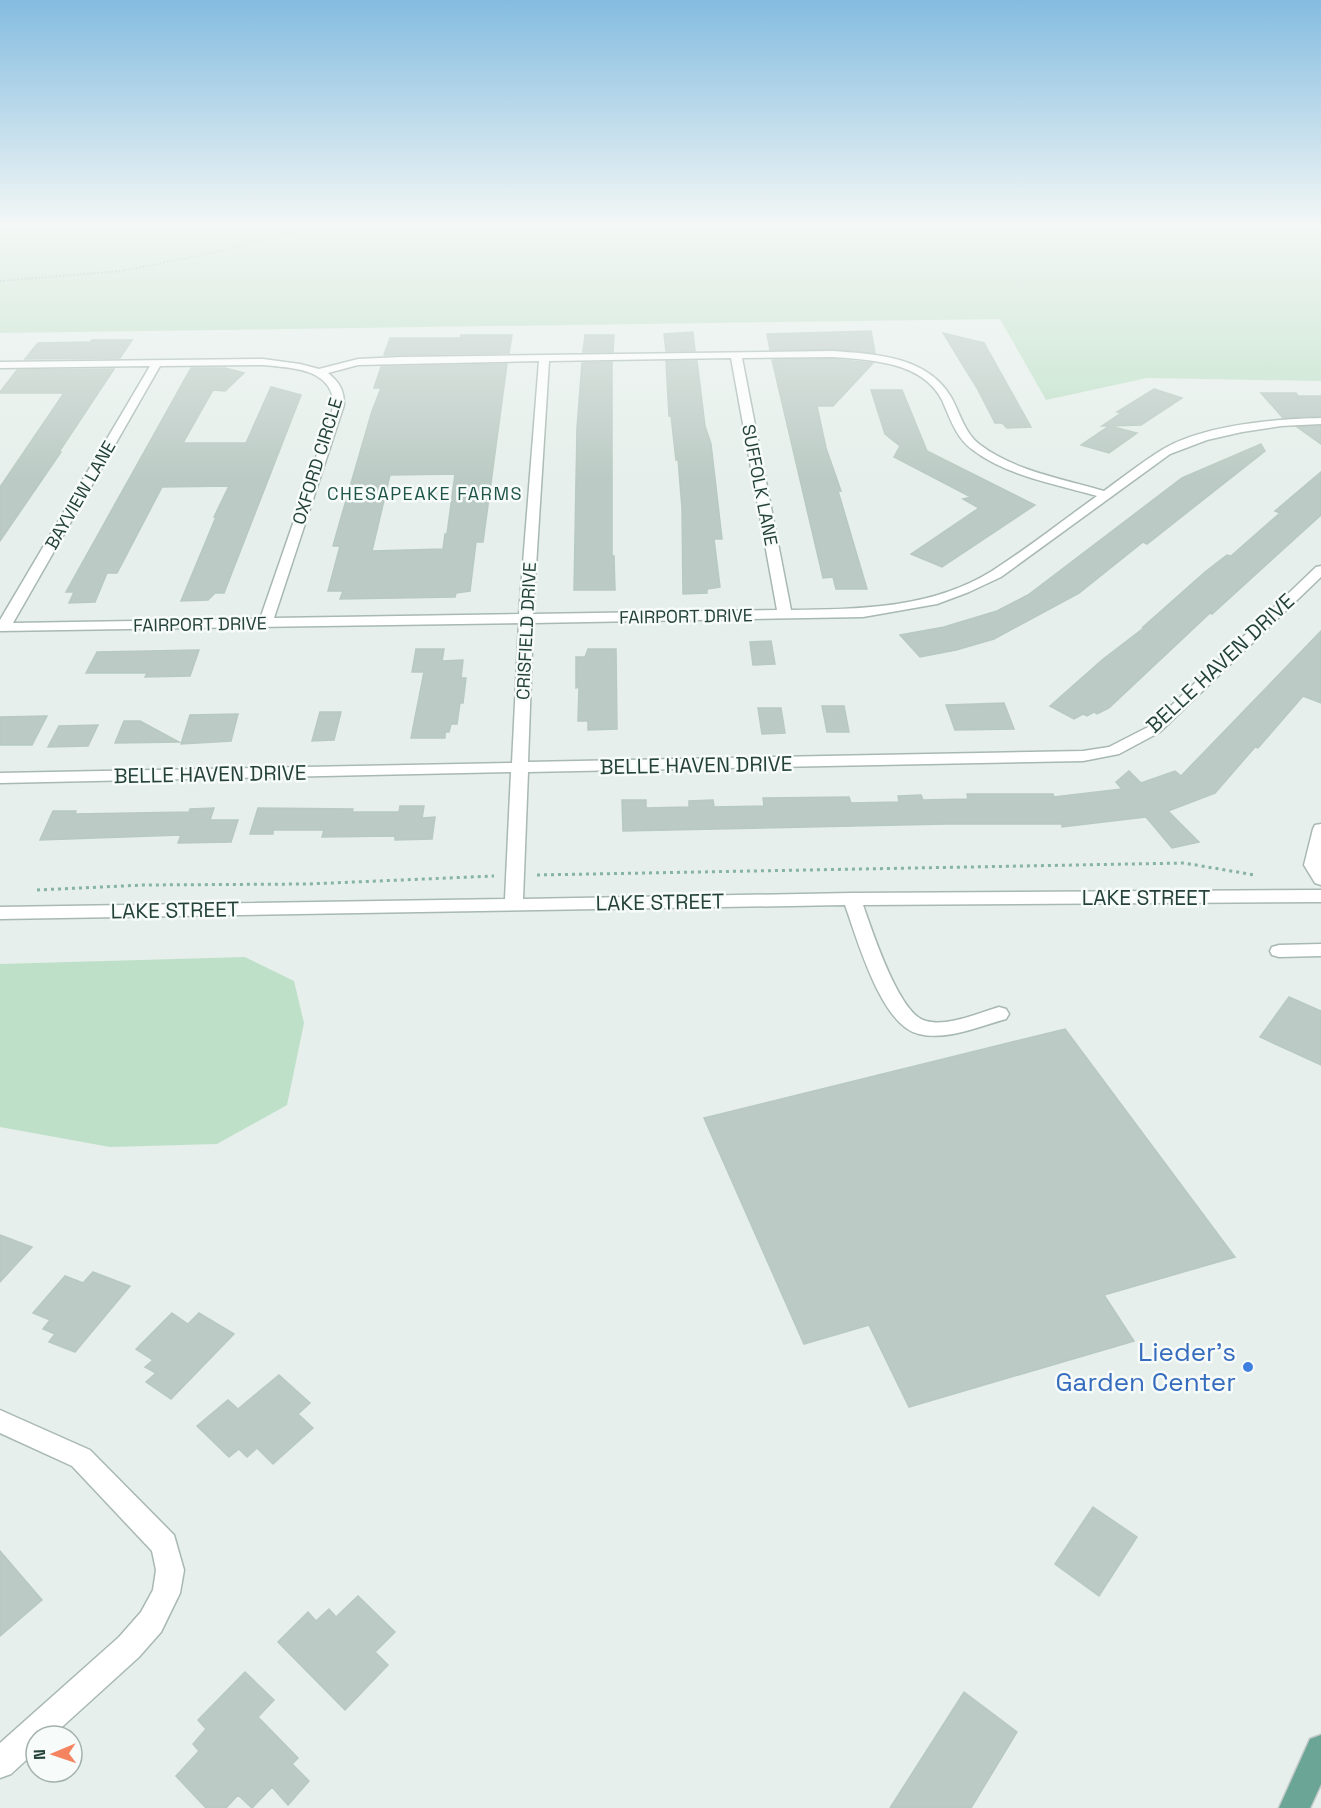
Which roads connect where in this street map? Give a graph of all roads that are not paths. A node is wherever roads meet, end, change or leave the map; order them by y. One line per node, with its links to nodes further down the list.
1 (736, 356): 2 (street); 7 (street); 9 (street, SUFFOLK LANE)
2 (544, 358): 5 (street); 10 (street, CRISFIELD DRIVE)
3 (158, 363): 4 (street, OXFORD CIRCLE); 5 (street, OXFORD CIRCLE); 12 (street, BAYVIEW LANE)
4 (0, 365)
5 (317, 373): 11 (street, OXFORD CIRCLE)
6 (1321, 421): 7 (street, FAIRPORT DRIVE)
7 (1106, 495): 9 (street, FAIRPORT DRIVE)
8 (1321, 570): 13 (street, BELLE HAVEN DRIVE)
9 (785, 615): 10 (street, FAIRPORT DRIVE)
10 (526, 619): 11 (street, FAIRPORT DRIVE); 13 (street, CRISFIELD DRIVE)
11 (265, 623): 12 (street, FAIRPORT DRIVE)
12 (1, 627)
13 (520, 768): 14 (street, BELLE HAVEN DRIVE); 19 (street, CRISFIELD DRIVE)
14 (0, 778)
15 (1321, 829): 16 (street)
16 (1321, 879)
17 (1321, 896): 18 (street, LAKE STREET)
18 (852, 899): 19 (street, LAKE STREET); 23 (street)
19 (514, 904): 20 (street, LAKE STREET)
20 (0, 913)
21 (1321, 950): 22 (street)
22 (1280, 951)
23 (999, 1014)
24 (0, 1421): 26 (street)
25 (1321, 1750): 27 (main road)
26 (0, 1763)
27 (1294, 1808)

